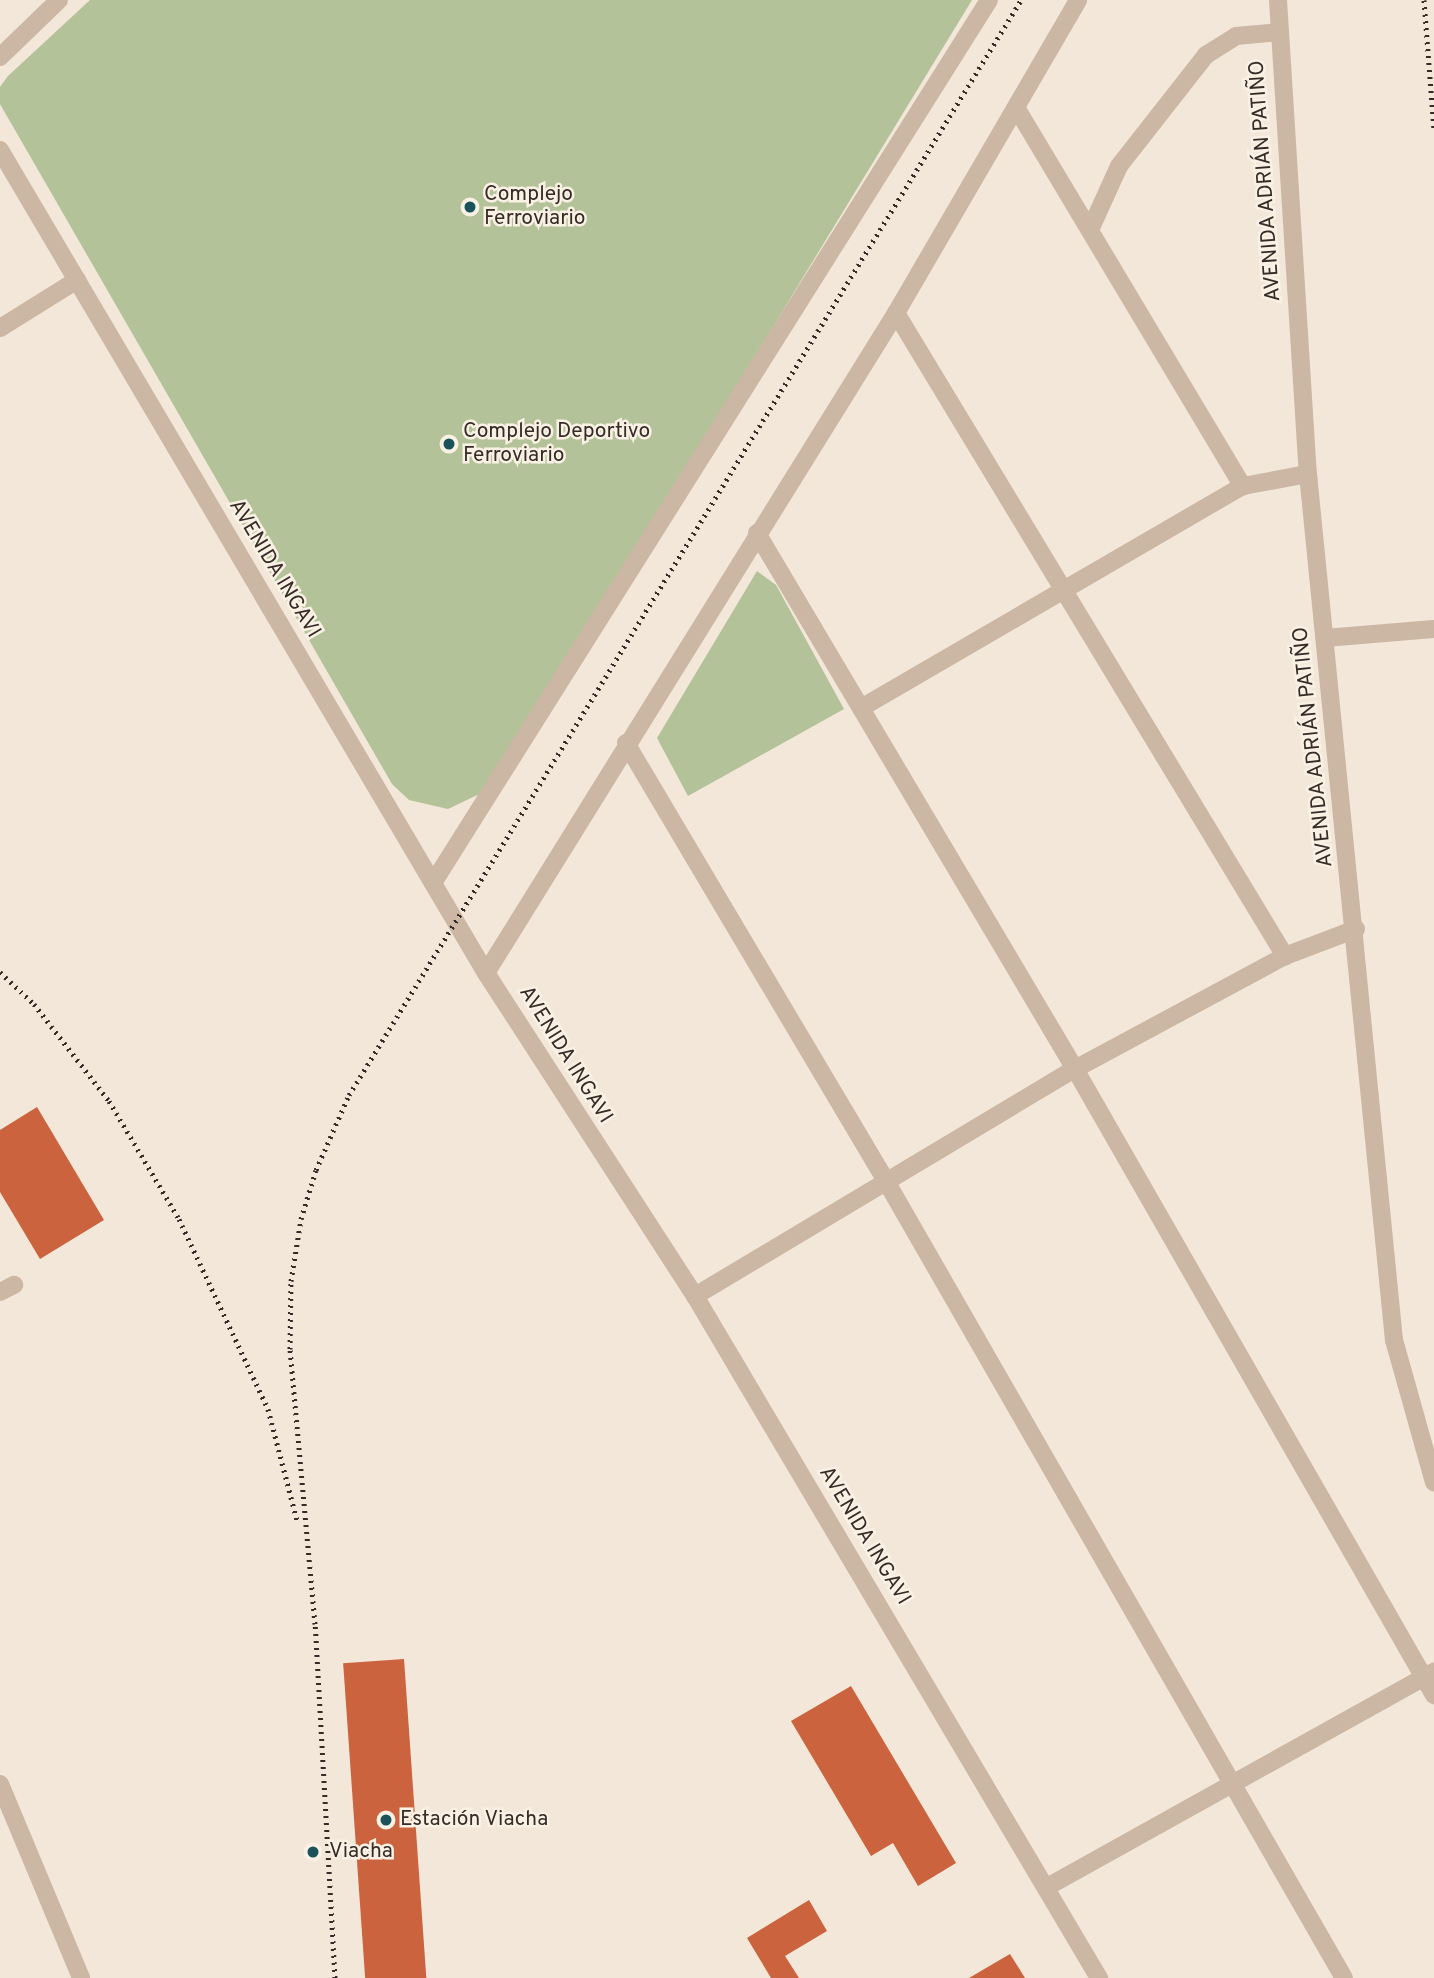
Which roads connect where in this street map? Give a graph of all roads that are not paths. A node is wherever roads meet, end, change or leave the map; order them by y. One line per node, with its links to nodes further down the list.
1 (59, 0): 6 (street)
2 (989, 0): 21 (street)
3 (1078, 0): 7 (street)
4 (1278, 0): 5 (street, AVENIDA ADRIÁN PATIÑO)
5 (1280, 32): 9 (street); 13 (street, AVENIDA ADRIÁN PATIÑO)
6 (0, 57)
7 (1017, 109): 9 (street); 11 (street)
8 (0, 150): 10 (street, AVENIDA INGAVI)
9 (1090, 230): 14 (street)
10 (77, 280): 12 (street); 21 (street, AVENIDA INGAVI)
11 (897, 313): 15 (street); 16 (street)
12 (0, 328)
13 (1308, 474): 14 (street); 18 (street, AVENIDA ADRIÁN PATIÑO)
14 (1244, 485): 16 (street)
15 (758, 533): 19 (street); 20 (street)
16 (1065, 588): 19 (street); 23 (street)
17 (1434, 629): 18 (street)
18 (1325, 638): 22 (street, AVENIDA ADRIÁN PATIÑO)
19 (861, 708): 25 (street)
20 (626, 743): 24 (street); 26 (street)
21 (433, 883): 24 (street, AVENIDA INGAVI)
22 (1356, 929): 23 (street); 28 (street, AVENIDA ADRIÁN PATIÑO)
23 (1285, 956): 25 (street)
24 (486, 973): 27 (street, AVENIDA INGAVI)
25 (1075, 1069): 26 (street); 29 (street)
26 (886, 1181): 27 (street); 31 (street)
27 (695, 1296): 33 (street, AVENIDA INGAVI)
28 (1434, 1482)
29 (1428, 1673): 30 (street); 31 (street)
30 (1434, 1695)
31 (1231, 1783): 33 (street); 36 (street)
32 (0, 1784): 34 (street)
33 (1047, 1887): 35 (street, AVENIDA INGAVI)
34 (81, 1978)
35 (1099, 1978)
36 (1343, 1978)

